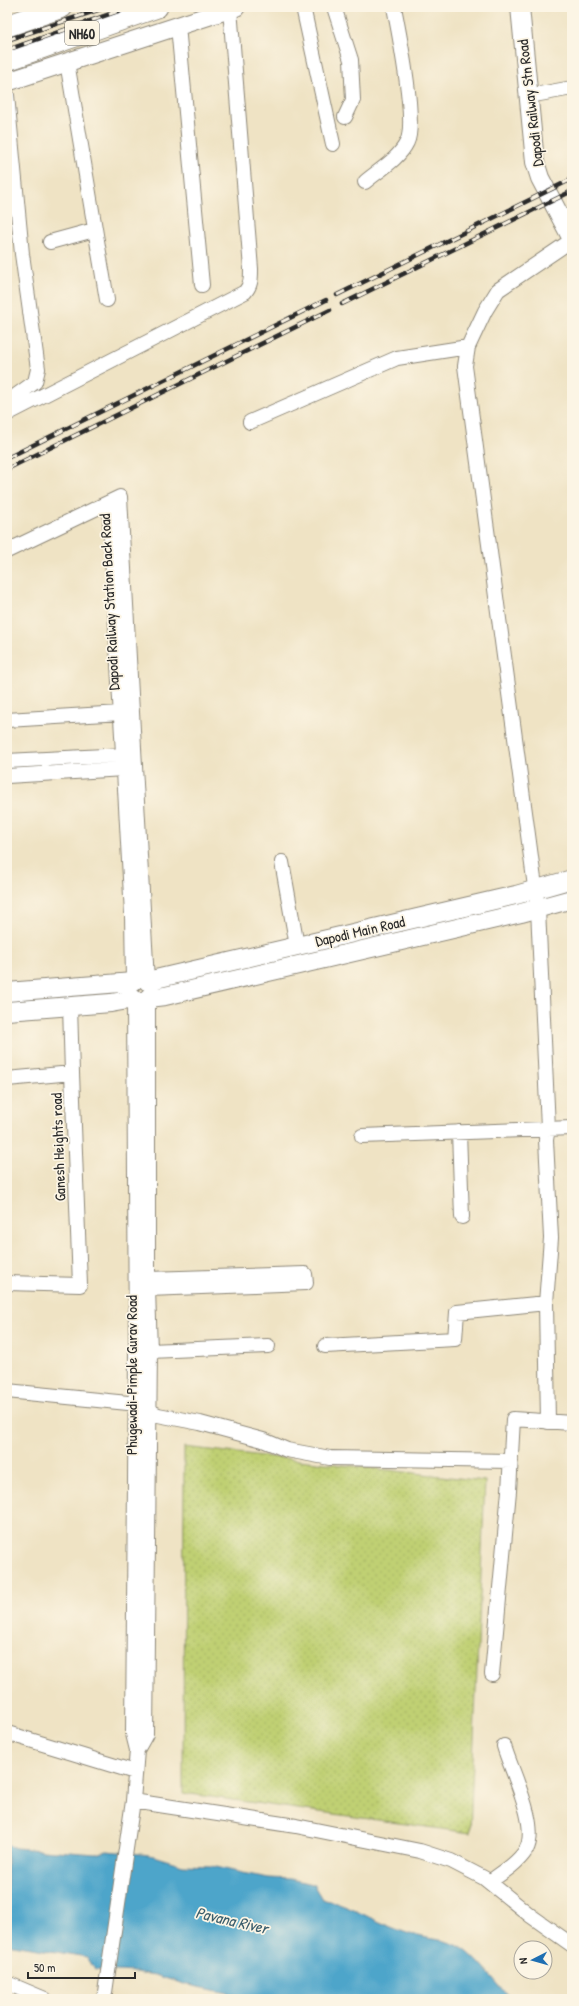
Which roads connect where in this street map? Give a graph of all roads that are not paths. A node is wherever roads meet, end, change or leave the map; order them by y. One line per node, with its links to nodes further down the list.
1 (62, 7): 8 (highway, NH60)
2 (157, 7): 10 (highway, NH60)
3 (303, 7): 17 (street)
4 (334, 7): 16 (street)
5 (394, 7): 18 (street)
6 (520, 7): 15 (main road, Dapodi Railway Stn Road)
7 (233, 8): 9 (main road); 26 (street)
8 (7, 26)
9 (178, 26): 11 (main road); 22 (street)
10 (7, 60)
11 (67, 62): 12 (main road); 19 (street)
12 (7, 82)
13 (572, 88): 15 (street)
14 (7, 95): 25 (street)
15 (529, 96): 20 (main road, Dapodi Railway Stn Road)
16 (346, 117)
17 (333, 144)
18 (365, 182)
19 (94, 230): 21 (street); 23 (street)
20 (572, 239): 24 (street)
21 (50, 242)
22 (202, 286)
23 (107, 300)
24 (468, 347): 27 (street); 37 (street)
25 (7, 402)
26 (7, 414)
27 (250, 422)
28 (109, 503): 29 (street); 30 (street, Dapodi Railway Station Back Road); 41 (street, Dapodi Railway Station Back Road)
29 (7, 551)
30 (121, 713): 31 (street); 33 (street, Dapodi Railway Station Back Road)
31 (7, 720)
32 (7, 761): 33 (street)
33 (124, 762): 34 (street); 41 (street, Dapodi Railway Station Back Road)
34 (7, 776)
35 (282, 862): 40 (street)
36 (572, 879): 37 (main road, Dapodi Main Road)
37 (536, 890): 39 (street); 40 (main road, Dapodi Main Road)
38 (572, 899): 39 (main road, Dapodi Main Road)
39 (538, 909): 41 (main road, Dapodi Main Road); 47 (street)
40 (297, 946): 41 (main road, Dapodi Main Road)
41 (140, 990): 42 (main road, Dapodi Main Road); 43 (main road, Dapodi Main Road); 51 (street, Phugewadi-Pimple Gurav Road)
42 (7, 992)
43 (70, 1006): 44 (main road, Dapodi Main Road); 45 (street)
44 (7, 1011)
45 (72, 1073): 46 (street, Ganesh Heights road); 53 (street, Ganesh Heights road)
46 (7, 1079)
47 (548, 1128): 48 (street); 49 (street); 55 (street)
48 (572, 1128)
49 (459, 1132): 50 (street); 52 (street)
50 (362, 1136)
51 (142, 1153): 54 (street, Phugewadi-Pimple Gurav Road); 60 (street, Phugewadi-Pimple Gurav Road)
52 (462, 1217)
53 (7, 1283)
54 (148, 1284): 54 (street); 58 (street, Phugewadi-Pimple Gurav Road)
55 (546, 1303): 57 (street); 61 (street)
56 (268, 1346): 58 (street)
57 (325, 1346)
58 (150, 1351): 60 (street, Phugewadi-Pimple Gurav Road)
59 (7, 1391): 60 (street)
60 (142, 1405): 63 (street); 67 (street, Phugewadi-Pimple Gurav Road)
61 (548, 1422): 62 (street); 63 (street)
62 (572, 1423)
63 (511, 1461): 64 (street)
64 (492, 1674)
65 (7, 1733): 67 (street)
66 (504, 1746): 69 (street)
67 (135, 1772): 68 (street, Phugewadi-Pimple Gurav Road)
68 (132, 1808): 69 (street); 73 (street, Phugewadi-Pimple Gurav Road)
69 (489, 1882): 70 (street)
70 (572, 1945)
71 (7, 1983): 72 (street)
72 (45, 1999)
73 (104, 1999)

